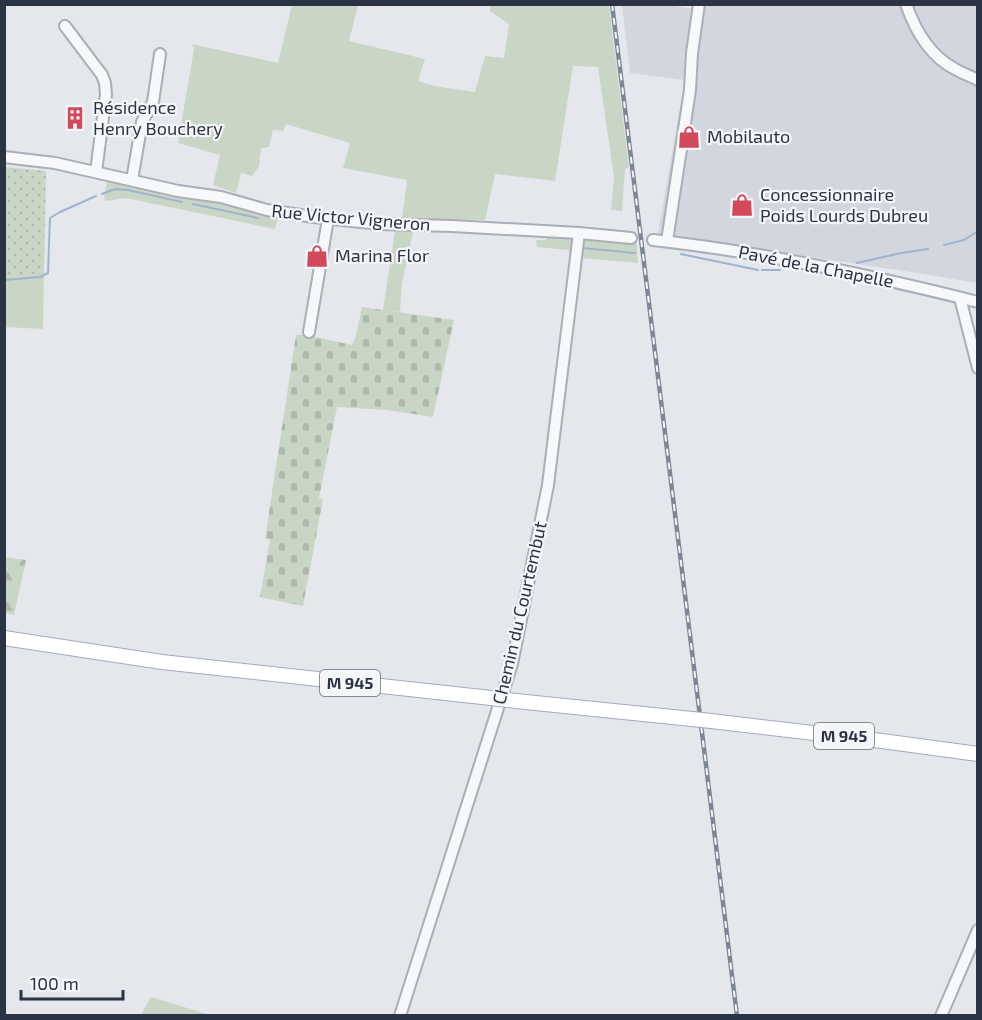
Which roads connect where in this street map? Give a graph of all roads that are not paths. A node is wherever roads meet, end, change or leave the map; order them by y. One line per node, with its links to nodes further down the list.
1 (699, 4): 13 (street)
2 (906, 4): 5 (street)
3 (65, 26): 7 (street)
4 (160, 54): 8 (street)
5 (978, 80)
6 (4, 157): 7 (street, Rue Victor Vigneron)
7 (96, 172): 8 (street, Rue Victor Vigneron)
8 (132, 180): 9 (street, Rue Victor Vigneron)
9 (328, 219): 10 (street, Rue Victor Vigneron); 16 (street)
10 (579, 233): 11 (street, Rue Victor Vigneron); 21 (street, Chemin du Courtembut)
11 (631, 238)
12 (653, 240): 13 (street, Pavé de la Chapelle)
13 (667, 242): 14 (street, Pavé de la Chapelle)
14 (960, 298): 15 (street, Pavé de la Chapelle); 17 (street)
15 (978, 302)
16 (309, 332)
17 (978, 368)
18 (4, 638): 19 (main road, M 945, bridge)
19 (978, 754)
20 (978, 930): 22 (street)
21 (400, 1016)
22 (941, 1016)

